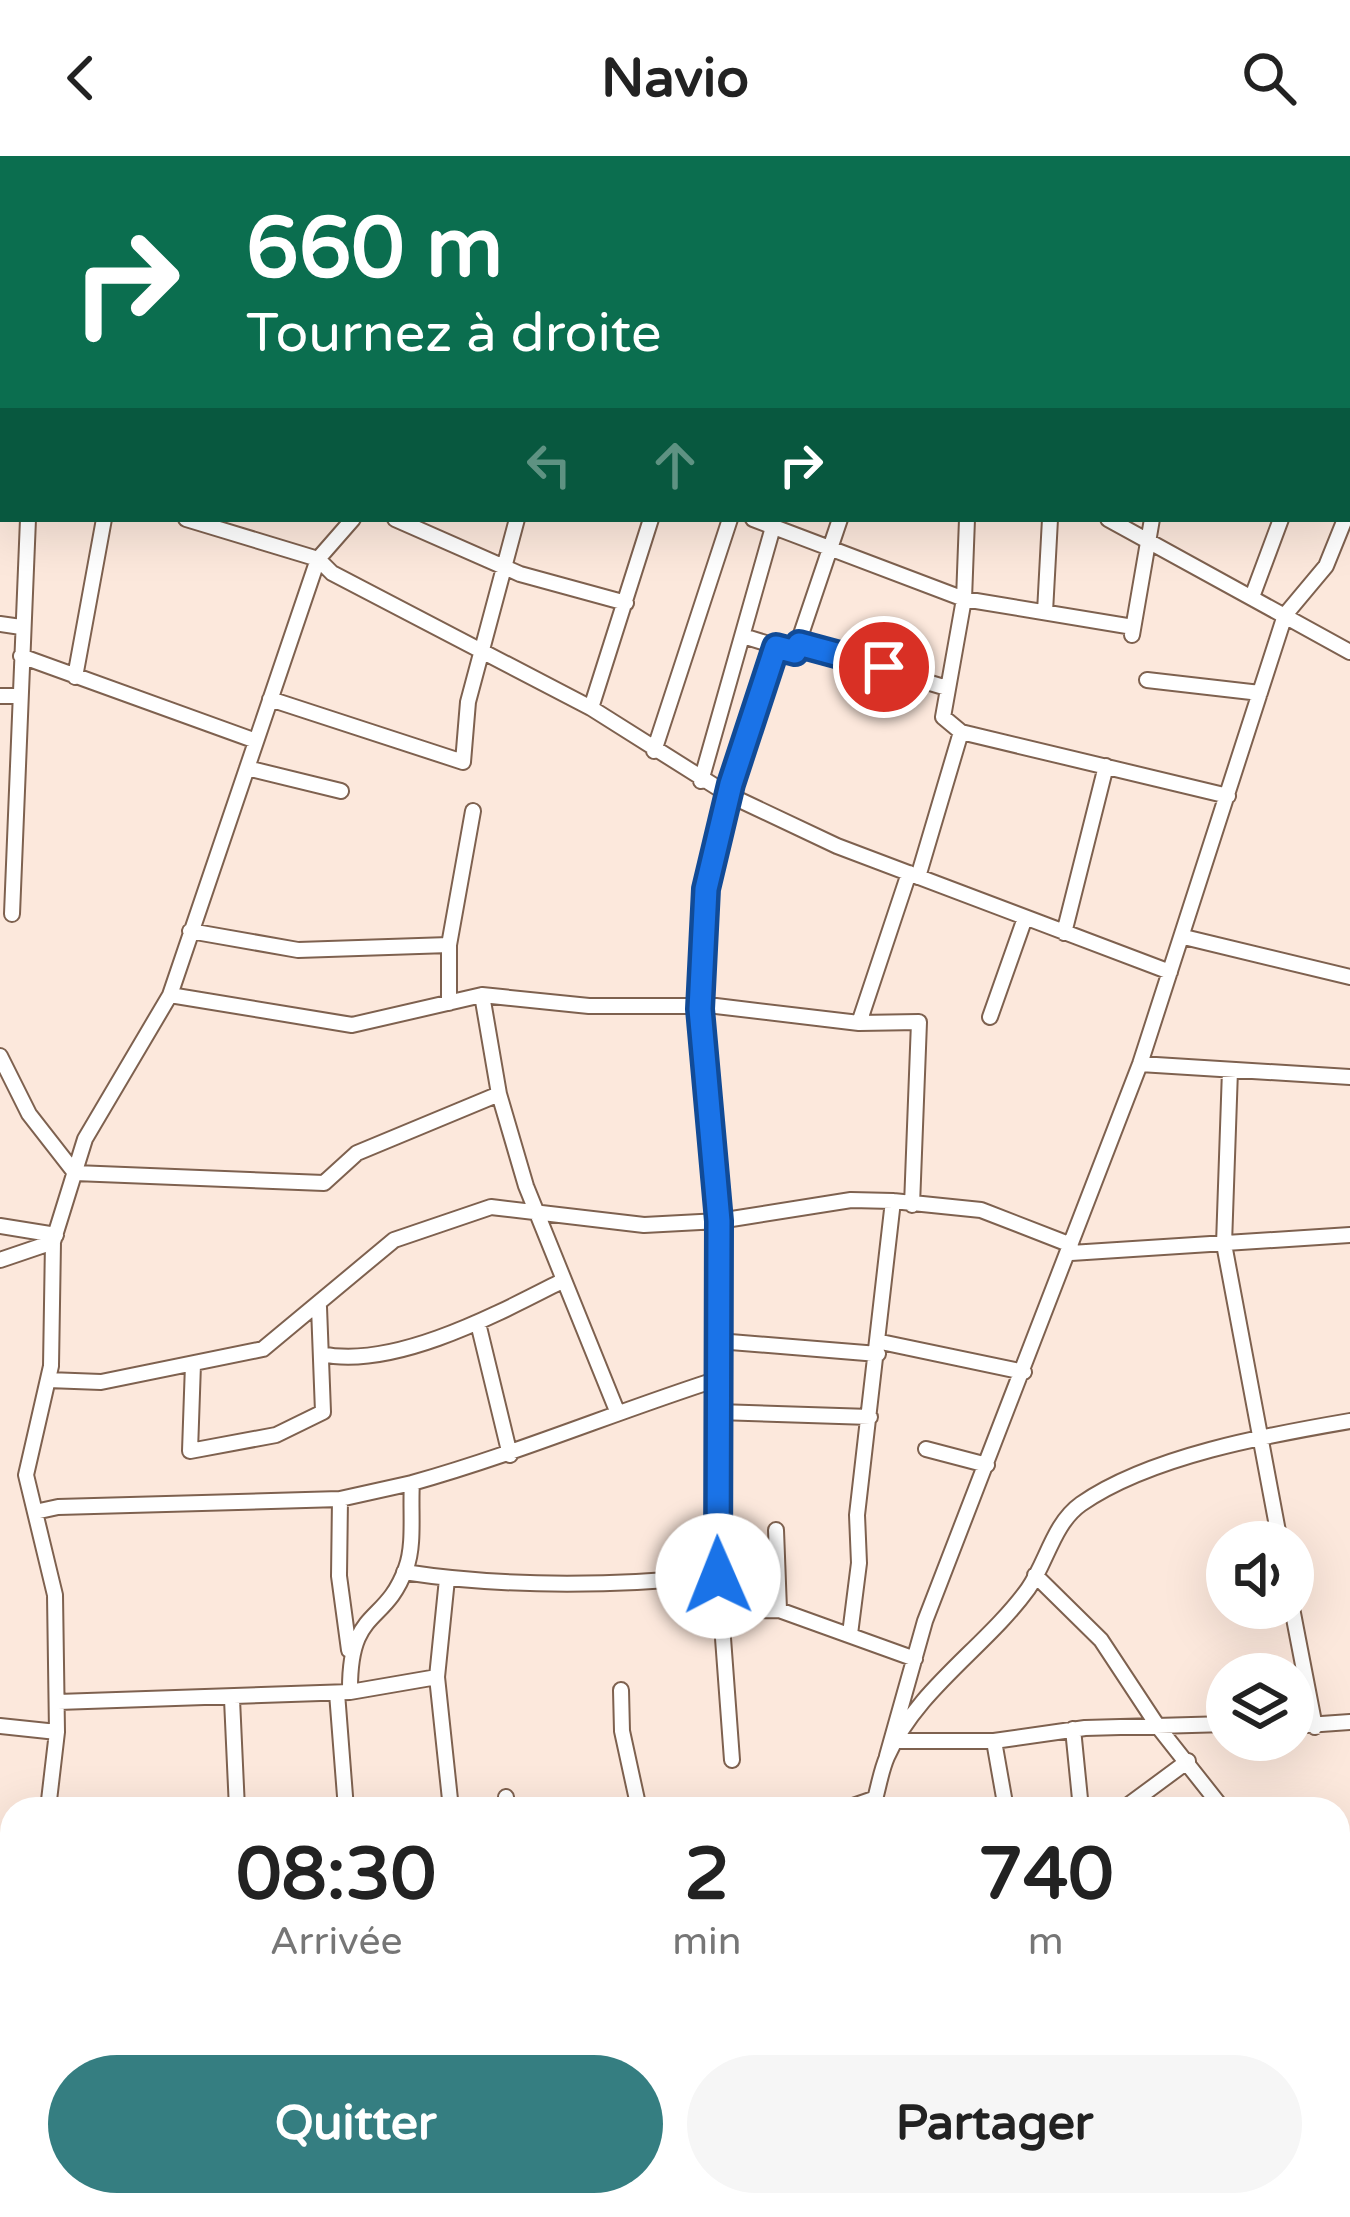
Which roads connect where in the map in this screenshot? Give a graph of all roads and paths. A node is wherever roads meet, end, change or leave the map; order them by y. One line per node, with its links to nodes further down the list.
1 (1350, 355): 2 (street)
2 (1350, 464)
3 (28, 522): 30 (street)
4 (103, 522): 37 (street)
5 (350, 522): 22 (street)
6 (401, 522): 23 (street)
7 (517, 522): 23 (street)
8 (651, 522): 26 (street)
9 (729, 522): 47 (street)
10 (760, 522): 19 (street)
11 (839, 522): 21 (street)
12 (967, 522): 25 (street)
13 (1050, 522): 27 (street)
14 (1114, 522): 20 (street)
15 (1151, 522): 20 (street)
16 (1280, 522): 24 (street)
17 (1344, 522): 28 (street)
18 (216, 524): 22 (street)
19 (773, 527): 21 (street); 31 (street)
20 (1148, 539): 24 (street); 27 (street)
21 (831, 549): 25 (street); 32 (street)
22 (318, 559): 35 (street); 43 (street)
23 (505, 568): 26 (street); 35 (street)
24 (1252, 597): 28 (street)
25 (964, 599): 27 (street); 39 (street)
26 (626, 603): 44 (street)
27 (1046, 612)
28 (1285, 615): 34 (street); 40 (street)
29 (0, 624): 30 (street)
30 (21, 627): 36 (street)
31 (743, 637): 33 (street); 51 (street)
32 (799, 644): 33 (street); 39 (street)
33 (776, 647): 53 (street)
34 (1350, 652)
35 (481, 654): 43 (street); 44 (street)
36 (21, 656): 37 (street); 42 (street)
37 (75, 677): 46 (street)
38 (1147, 680): 40 (street)
39 (947, 688): 45 (street)
40 (1260, 693): 54 (street)
41 (0, 696): 42 (street)
42 (20, 696): 50 (street)
43 (270, 699): 46 (street)
44 (590, 708): 47 (street)
45 (961, 732): 48 (street); 56 (street)
46 (256, 742): 49 (street)
47 (654, 752): 51 (street)
48 (1106, 766): 54 (street); 60 (street)
49 (247, 768): 52 (street); 59 (street)
50 (8, 769): 57 (street)
51 (701, 781): 53 (street)
52 (341, 791)
53 (729, 795): 56 (street); 68 (street)
54 (1228, 796): 61 (street)
55 (472, 811): 62 (street)
56 (913, 875): 58 (street); 70 (street)
57 (12, 914)
58 (1025, 918): 60 (street); 69 (street)
59 (190, 931): 62 (street); 65 (street)
60 (1064, 933): 63 (street)
61 (1184, 937): 63 (street); 64 (street)
62 (449, 945): 67 (street)
63 (1170, 972): 72 (street)
64 (1350, 977)
65 (170, 994): 67 (street); 76 (street)
66 (482, 995): 67 (street); 68 (street); 75 (street)
67 (449, 1003)
68 (700, 1009): 70 (street); 80 (street)
69 (990, 1017)
70 (859, 1023): 78 (street)
71 (0, 1056): 76 (street)
72 (1140, 1064): 73 (street); 85 (street)
73 (1230, 1070): 74 (street); 84 (street)
74 (1350, 1077)
75 (500, 1094): 76 (street); 79 (street)
76 (75, 1172): 83 (street)
77 (893, 1201): 78 (street); 80 (street); 91 (street)
78 (913, 1204): 85 (street)
79 (537, 1209): 80 (street); 87 (street); 88 (street)
80 (719, 1221): 90 (street)
81 (0, 1226): 83 (street)
82 (1350, 1235): 84 (street)
83 (55, 1239): 86 (street); 96 (street)
84 (1224, 1244): 85 (street); 101 (street)
85 (1071, 1253): 94 (street)
86 (0, 1261)
87 (564, 1280): 89 (street); 97 (street)
88 (319, 1307): 92 (street); 93 (street)
89 (478, 1323): 92 (street); 103 (street)
90 (718, 1340): 91 (street); 95 (street)
91 (879, 1348): 94 (street); 99 (street)
92 (321, 1354): 93 (street)
93 (193, 1364): 96 (street)
94 (1024, 1372): 104 (street)
95 (718, 1379): 97 (street); 98 (street)
96 (48, 1380): 107 (street)
97 (617, 1411): 103 (street)
98 (718, 1412): 99 (street); 112 (street)
99 (870, 1417): 117 (street)
100 (1350, 1420): 101 (street)
101 (1262, 1439): 108 (street); 111 (street)
102 (926, 1449): 104 (street)
103 (510, 1455): 105 (street)
104 (987, 1465): 119 (street)
105 (412, 1483): 106 (street); 110 (street)
106 (340, 1499): 107 (street); 118 (street)
107 (35, 1512): 124 (street)
108 (1276, 1521)
109 (776, 1530): 114 (street)
110 (404, 1572): 113 (street); 118 (street)
111 (1035, 1575): 129 (street); 132 (street)
112 (718, 1576): 113 (street); 115 (street)
113 (447, 1579): 120 (street)
114 (779, 1610): 115 (street); 117 (street)
115 (721, 1611): 135 (street)
116 (1296, 1629): 128 (street)
117 (850, 1634): 119 (street)
118 (350, 1654): 122 (street)
119 (915, 1659): 134 (street)
120 (437, 1677): 122 (street); 140 (street)
121 (621, 1690): 141 (street)
122 (344, 1692): 123 (street); 139 (street)
123 (232, 1699): 124 (street); 138 (street)
124 (58, 1702): 131 (street)
125 (1206, 1722): 129 (street)
126 (1350, 1722): 128 (street)
127 (0, 1726): 131 (street)
128 (1315, 1727)
129 (1159, 1728): 130 (street); 136 (street)
130 (1073, 1730): 133 (street); 144 (street)
131 (57, 1732): 137 (street)
132 (897, 1741): 133 (street); 134 (street)
133 (994, 1741): 143 (street)
134 (887, 1756): 142 (street)
135 (732, 1760)
136 (1188, 1761): 145 (street); 146 (street)
137 (49, 1797)
138 (236, 1797)
139 (346, 1797)
140 (450, 1797)
141 (636, 1797)
142 (876, 1797)
143 (1004, 1797)
144 (1080, 1797)
145 (1139, 1797)
146 (1214, 1797)

